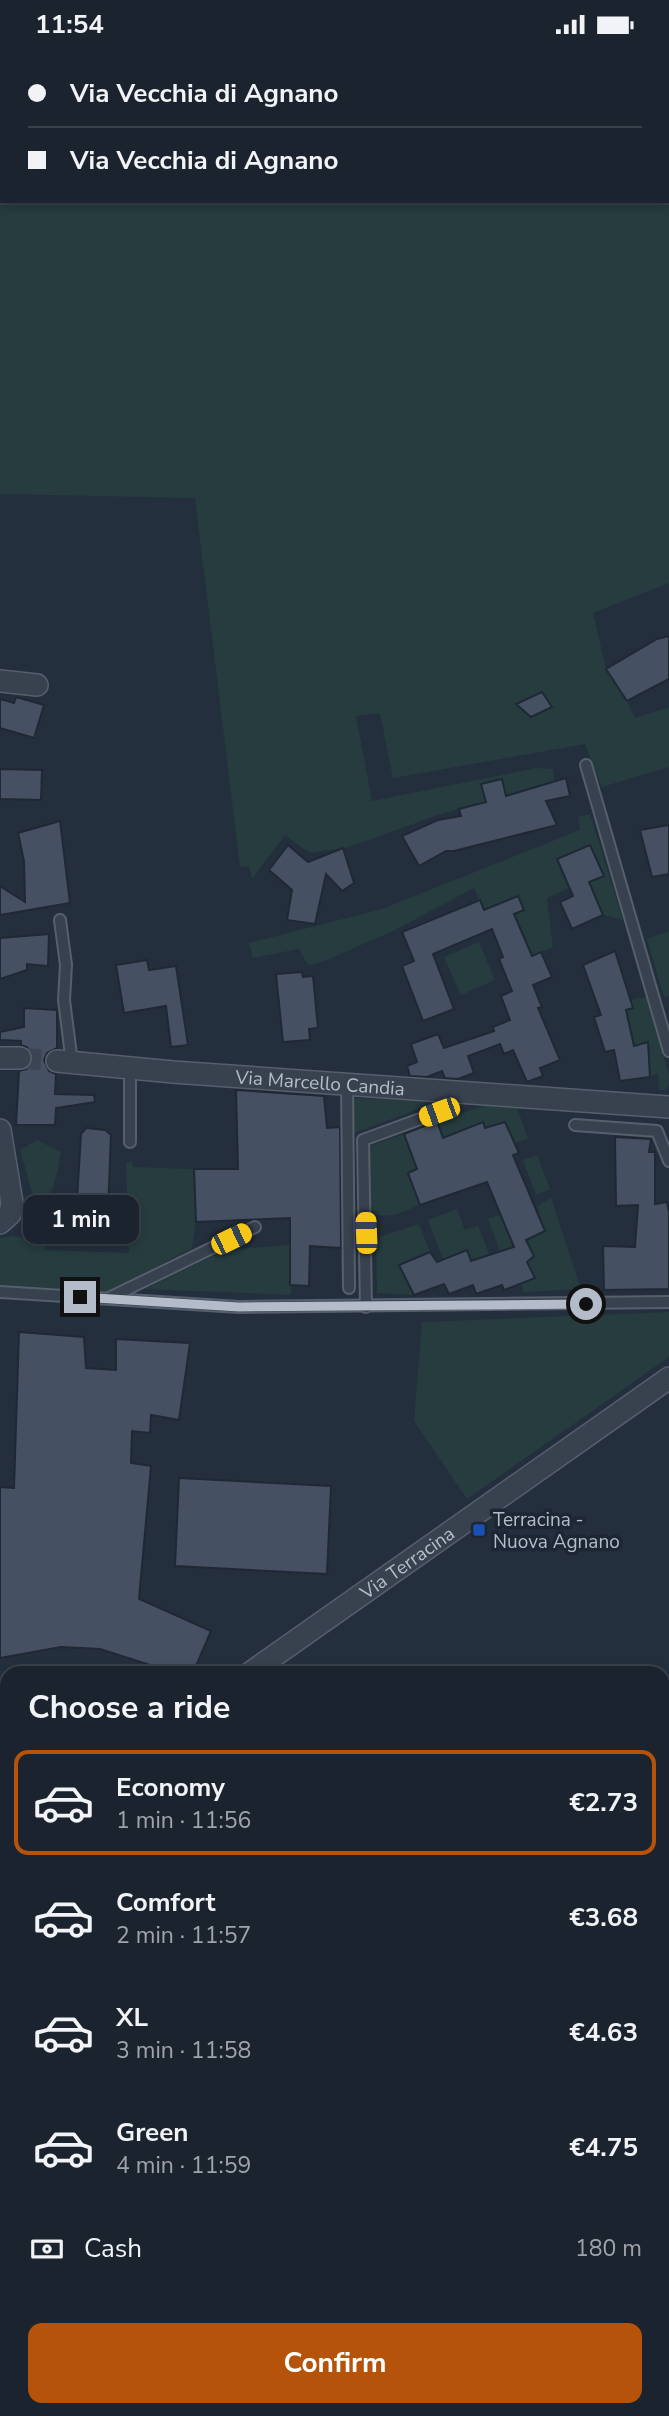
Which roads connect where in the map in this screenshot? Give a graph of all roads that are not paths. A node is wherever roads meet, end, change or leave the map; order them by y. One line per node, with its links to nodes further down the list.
1 (0, 681): 2 (street)
2 (37, 685)
3 (586, 765): 5 (lane)
4 (60, 920): 6 (lane)
5 (669, 1051)
6 (64, 1062): 7 (street, Via Marcello Candia)
7 (130, 1069): 8 (street, Via Marcello Candia); 13 (lane)
8 (347, 1083): 9 (street, Via Marcello Candia); 17 (lane)
9 (669, 1107)
10 (439, 1112): 21 (lane)
11 (575, 1125): 14 (lane)
12 (0, 1130): 15 (street)
13 (130, 1142)
14 (669, 1161)
15 (0, 1223)
16 (255, 1227): 19 (lane)
17 (349, 1287)
18 (0, 1292): 19 (lane)
19 (107, 1299): 21 (lane)
20 (669, 1302): 21 (lane)
21 (366, 1307)
22 (669, 1378): 23 (street, Via Terracina)
23 (260, 1666)

